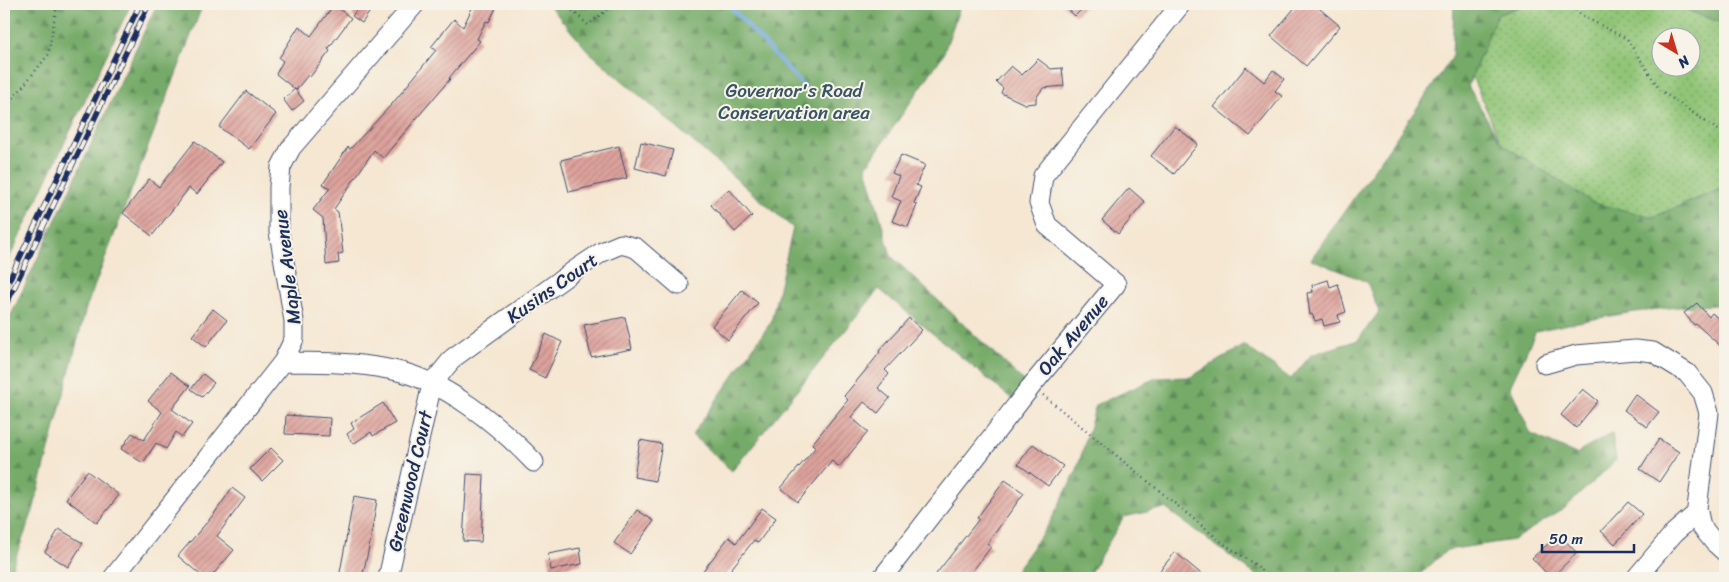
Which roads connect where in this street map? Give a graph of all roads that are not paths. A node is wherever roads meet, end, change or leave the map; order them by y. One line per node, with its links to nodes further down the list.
1 (415, 4): 4 (street, Maple Avenue)
2 (1181, 4): 12 (street, Oak Avenue)
3 (679, 285): 6 (street, Kusins Court)
4 (283, 362): 6 (street); 10 (street, Maple Avenue)
5 (1545, 364): 8 (street)
6 (432, 384): 7 (street); 11 (street, Greenwood Court)
7 (534, 462)
8 (1698, 512): 9 (street); 13 (street)
9 (1725, 552)
10 (113, 578)
11 (388, 578)
12 (882, 578)
13 (1636, 578)

